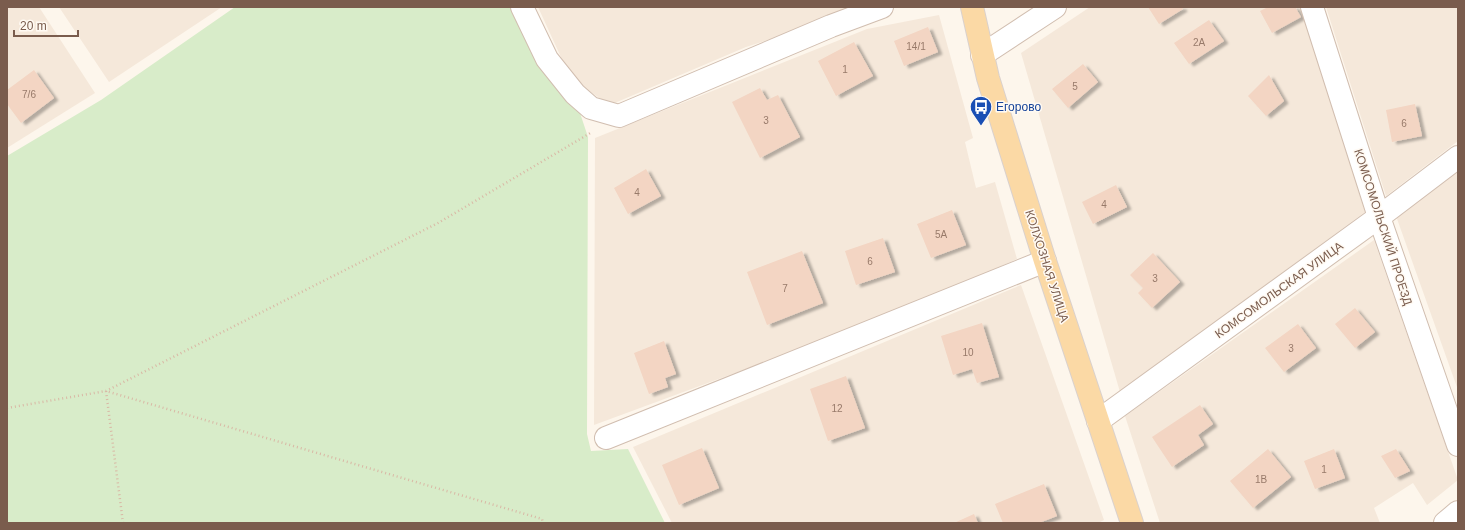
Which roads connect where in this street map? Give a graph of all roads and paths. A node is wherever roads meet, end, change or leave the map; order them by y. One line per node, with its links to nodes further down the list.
1 (522, 7): 7 (street)
2 (882, 7): 7 (street)
3 (972, 7): 6 (main road, КОЛХОЗНАЯ УЛИЦА)
4 (1055, 7): 6 (street)
5 (1312, 7): 9 (street, КОМСОМОЛЬСКИЙ ПРОЕЗД)
6 (982, 55): 10 (main road, КОЛХОЗНАЯ УЛИЦА)
7 (618, 116): 11 (path)
8 (1458, 157): 9 (street, КОМСОМОЛЬСКАЯ УЛИЦА)
9 (1379, 218): 13 (street, КОМСОМОЛЬСКАЯ УЛИЦА); 15 (street, КОМСОМОЛЬСКИЙ ПРОЕЗД)
10 (1044, 262): 13 (main road, КОЛХОЗНАЯ УЛИЦА); 14 (street)
11 (106, 392): 12 (path); 18 (path); 19 (path)
12 (7, 408)
13 (1098, 421): 17 (main road, КОЛХОЗНАЯ УЛИЦА)
14 (606, 438)
15 (1458, 445)
16 (1458, 512): 20 (street)
17 (1131, 522)
18 (123, 523)
19 (544, 523)
20 (1445, 523)

